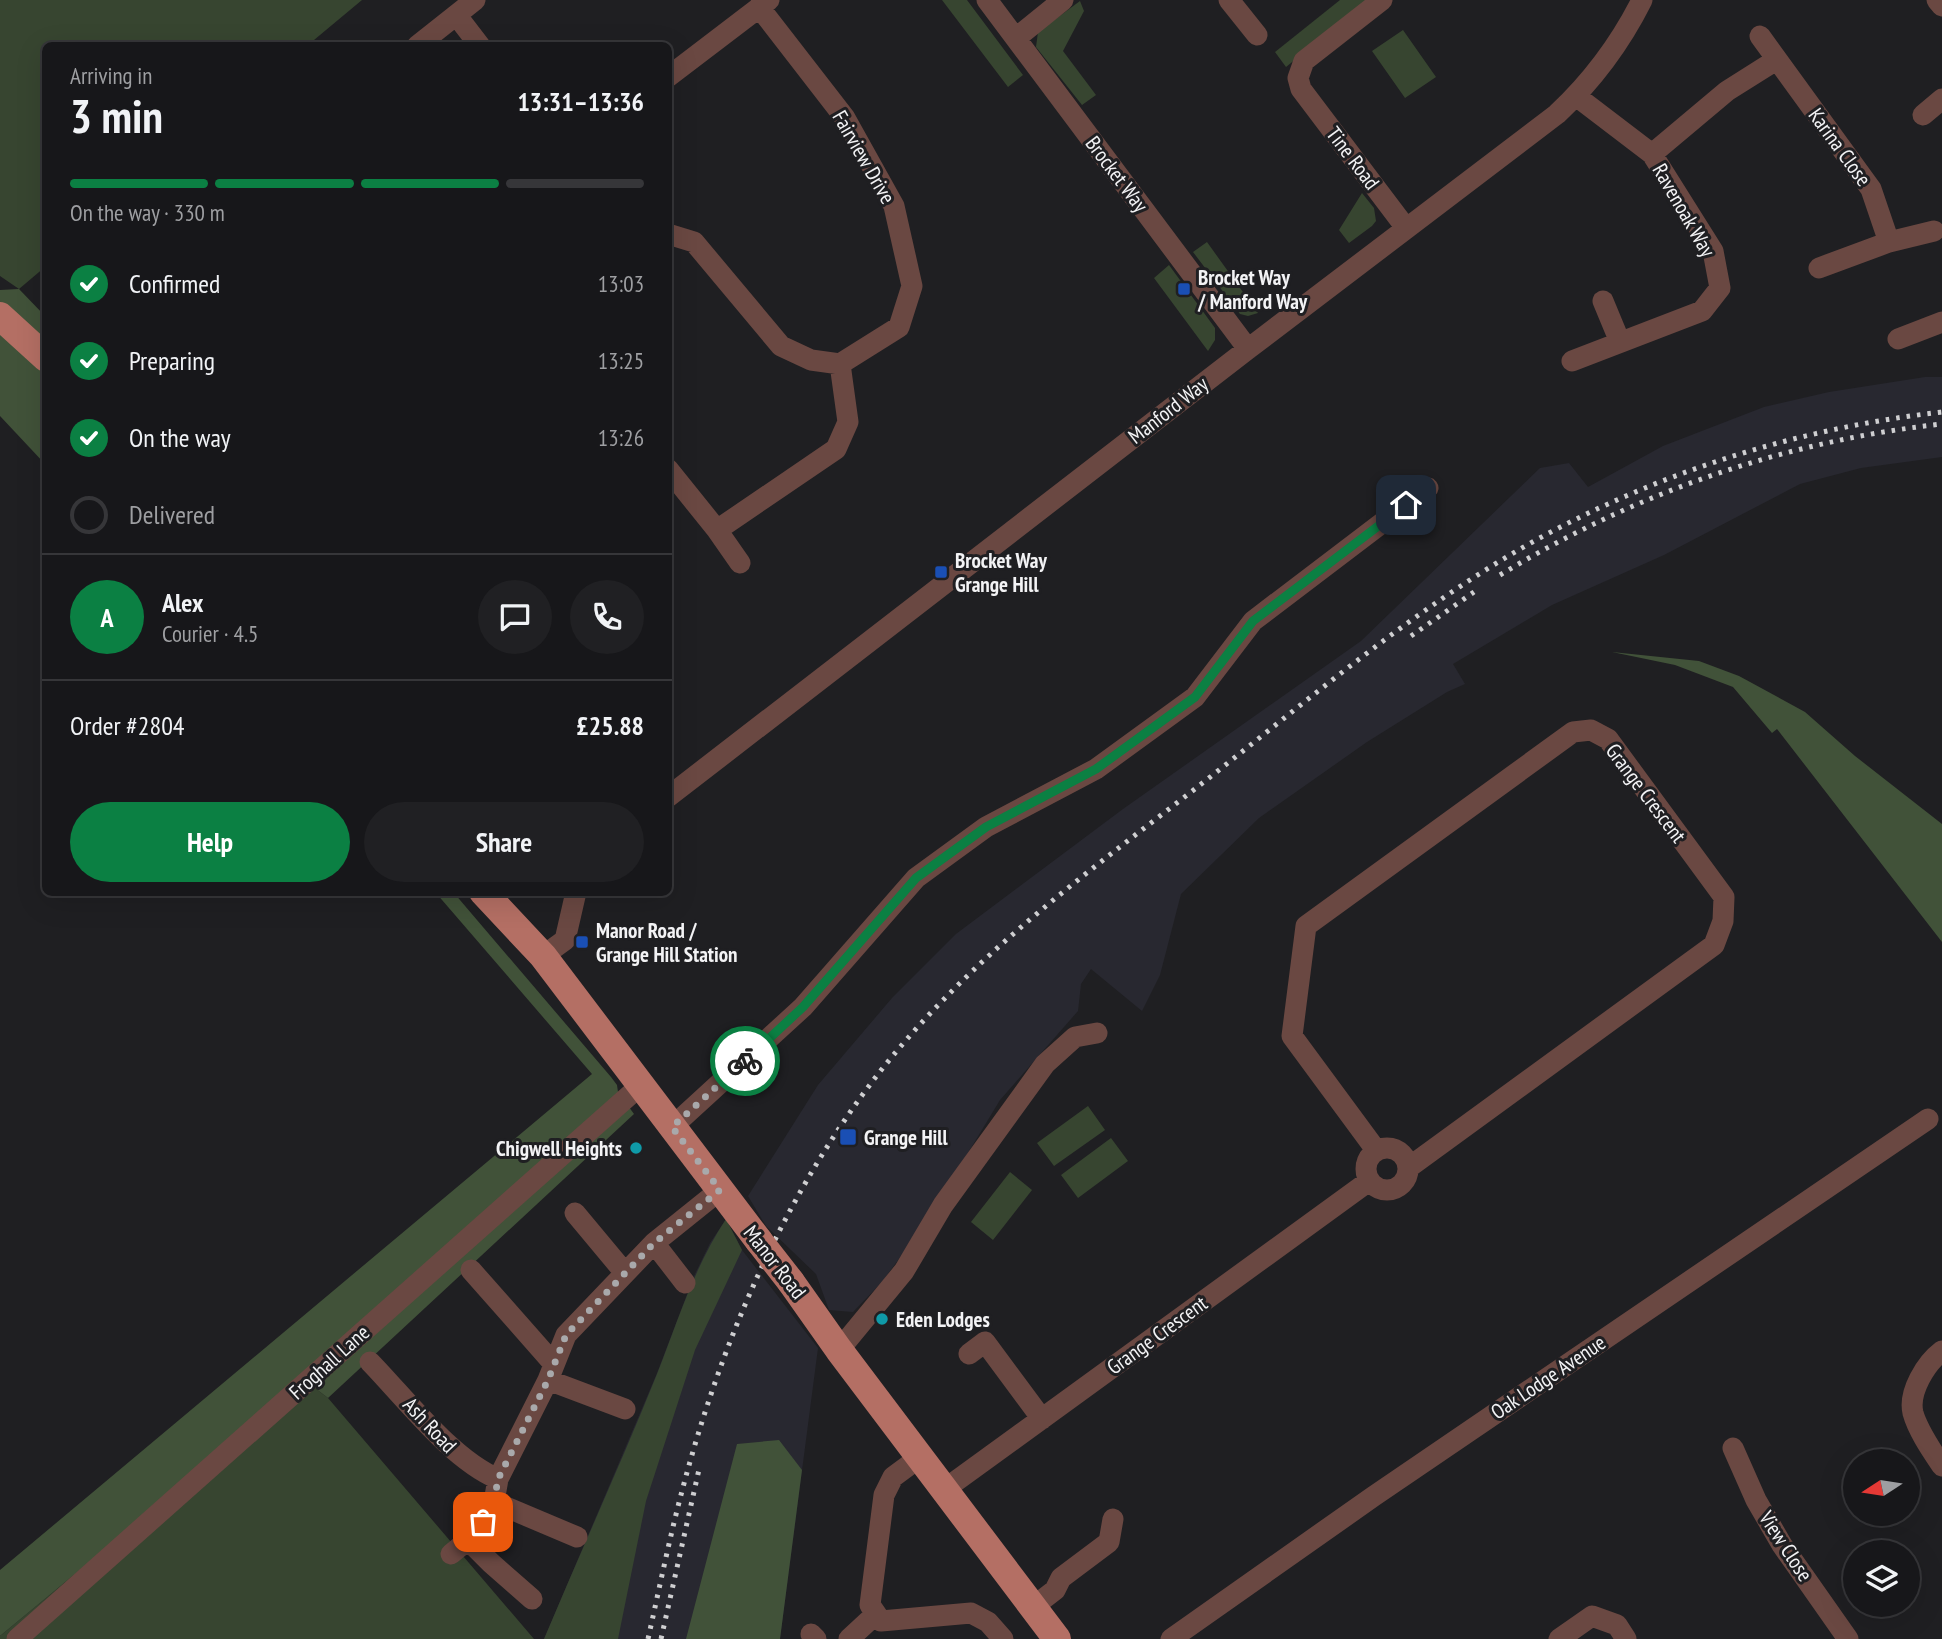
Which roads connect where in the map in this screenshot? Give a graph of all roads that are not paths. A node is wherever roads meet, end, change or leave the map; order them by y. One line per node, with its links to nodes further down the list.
1 (475, 0): 10 (street)
2 (987, 0): 13 (street, Brocket Way)
3 (1063, 0): 13 (street)
4 (1229, 0): 11 (street)
5 (1382, 0): 22 (street, Tine Road)
6 (1642, 0): 18 (street, Manford Way)
7 (1937, 0): 9 (street)
8 (764, 4): 17 (street); 35 (street, Fairview Drive)
9 (1942, 6)
10 (457, 16): 14 (street); 15 (street)
11 (1257, 35)
12 (1760, 36): 16 (street, Karina Close)
13 (1016, 38): 32 (street, Brocket Way)
14 (421, 42)
15 (477, 42)
16 (1776, 60): 21 (street); 25 (street, Karina Close)
17 (672, 74)
18 (1576, 96): 21 (street, Ravenoak Way); 22 (street, Manford Way)
19 (1942, 99): 20 (street)
20 (1923, 115)
21 (1652, 155): 31 (street, Ravenoak Way)
22 (1406, 228): 32 (street, Manford Way)
23 (1934, 231): 25 (street)
24 (672, 235): 35 (street)
25 (1889, 242): 26 (street)
26 (1819, 268)
27 (1603, 301): 31 (street)
28 (0, 316): 33 (main road)
29 (1942, 322): 30 (street)
30 (1898, 339)
31 (1620, 342): 34 (street, Ravenoak Way)
32 (1248, 349): 40 (street, Manford Way)
33 (42, 354)
34 (1572, 361)
35 (840, 364): 38 (street)
36 (672, 474): 38 (street)
37 (1428, 488): 47 (street)
38 (717, 530): 39 (street)
39 (740, 563)
40 (672, 794)
41 (487, 896): 43 (main road, Manor Road)
42 (575, 896): 43 (street)
43 (544, 956): 45 (main road, Manor Road)
44 (1097, 1033): 57 (street)
45 (641, 1085): 47 (main road, Manor Road); 77 (street, Froghall Lane)
46 (1928, 1119): 81 (street, Oak Lodge Avenue)
47 (672, 1127): 51 (main road, Manor Road)
48 (1376, 1150): 49 (street); 49 (street, Grange Crescent); 50 (street)
49 (1408, 1168): 50 (street, Grange Crescent)
50 (1369, 1181): 63 (street, Grange Crescent)
51 (720, 1190): 53 (street); 57 (main road, Manor Road, bridge)
52 (575, 1213): 55 (street)
53 (654, 1243): 55 (street); 56 (street)
54 (471, 1270): 61 (street)
55 (625, 1273): 61 (street)
56 (685, 1283)
57 (839, 1350): 65 (main road, Manor Road)
58 (1942, 1351): 66 (street)
59 (969, 1354): 63 (street)
60 (370, 1362): 67 (street, Ash Road)
61 (551, 1371): 62 (street); 67 (street)
62 (625, 1409)
63 (1042, 1419): 68 (street, Grange Crescent)
64 (1733, 1448): 84 (street, View Close)
65 (920, 1457): 68 (main road, Manor Road); 76 (street)
66 (1942, 1466)
67 (498, 1479): 69 (street)
68 (945, 1489): 75 (main road, Manor Road)
69 (494, 1502): 71 (street); 72 (street)
70 (1113, 1519): 75 (street)
71 (577, 1537)
72 (468, 1540): 73 (street); 74 (street)
73 (451, 1554)
74 (532, 1598)
75 (1032, 1607): 80 (main road, Manor Road)
76 (876, 1614): 78 (street); 79 (street)
77 (17, 1639)
78 (849, 1639)
79 (1003, 1639)
80 (1057, 1639)
81 (1171, 1639)
82 (1559, 1639): 83 (street)
83 (1626, 1639)
84 (1848, 1639)

